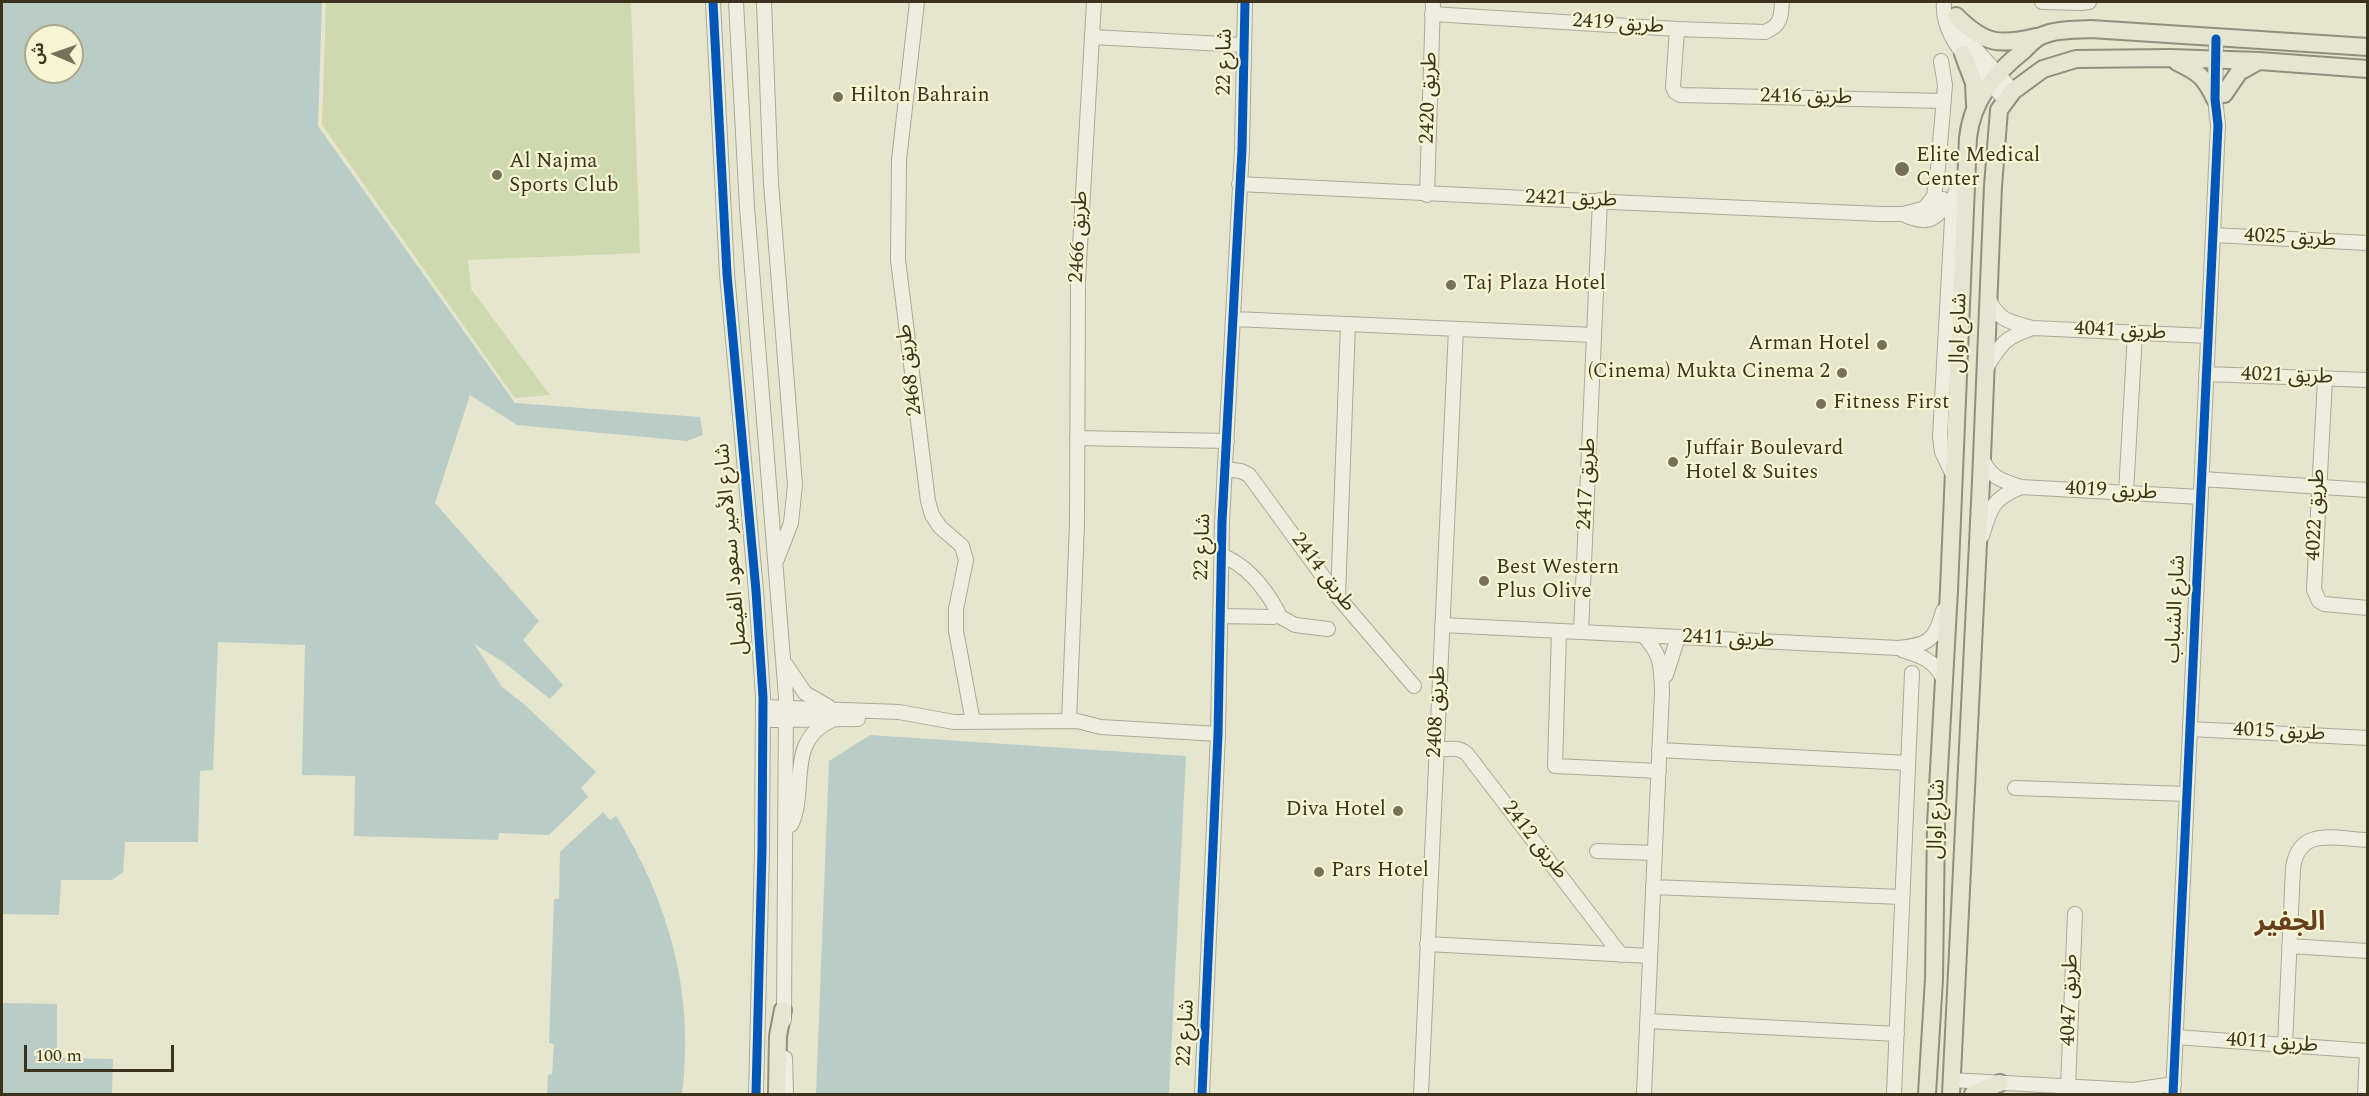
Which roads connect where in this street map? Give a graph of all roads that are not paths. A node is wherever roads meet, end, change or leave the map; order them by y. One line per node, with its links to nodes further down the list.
1 (713, 2): 84 (street, شارع الأمير سعود الفيصل)
2 (736, 2): 66 (street, شارع الأمير سعود الفيصل)
3 (764, 2): 66 (street)
4 (917, 2): 88 (street, طريق 2468)
5 (1094, 2): 15 (street, طريق 2466)
6 (1245, 2): 17 (street, شارع 22)
7 (1782, 2): 12 (street, طريق 2419)
8 (2042, 2): 9 (street)
9 (2089, 2)
10 (1950, 6): 13 (main road); 20 (street); 26 (street)
11 (1432, 8): 12 (street, طريق 2419); 34 (street, طريق 2420)
12 (1677, 29): 29 (street, طريق 2416)
13 (2040, 36): 16 (main road, شارع اوال); 26 (main road, شارع اوال)
14 (2367, 36): 18 (street)
15 (1092, 37): 17 (street); 53 (street, طريق 2466)
16 (2221, 39): 18 (main road, شارع اوال); 22 (street, شارع الشباب)
17 (1243, 45): 33 (street, شارع 22)
18 (2347, 47): 19 (main road, شارع اوال)
19 (2367, 47)
20 (1963, 54): 26 (street); 30 (main road)
21 (2170, 58): 22 (main road); 27 (main road); 28 (main road)
22 (2221, 60): 24 (main road); 28 (street, شارع الشباب)
23 (1941, 61): 29 (street, طريق 2421)
24 (2259, 61): 25 (main road); 28 (main road)
25 (2367, 69)
26 (1993, 77): 27 (street); 30 (main road, شارع اوال)
27 (2009, 96): 41 (main road, شارع اوال)
28 (2219, 96): 39 (street, شارع الشباب)
29 (1944, 101): 31 (street, طريق 2421)
30 (1976, 106): 32 (main road, شارع اوال)
31 (1938, 168): 36 (street, طريق 2421); 37 (street, طريق 2421)
32 (1966, 175): 36 (street, طريق 2421); 57 (main road, شارع اوال)
33 (1239, 184): 34 (street, طريق 2421); 42 (street, شارع 22)
34 (1427, 195): 35 (street, طريق 2421)
35 (1600, 200): 38 (street, طريق 2421); 47 (street, طريق 2417)
36 (1948, 202): 37 (street, طريق 2421); 38 (street, طريق 2421); 57 (street, طريق 2421)
37 (1924, 209): 38 (street, طريق 2421)
38 (1903, 214)
39 (2213, 236): 40 (street, طريق 4025); 48 (street, شارع الشباب)
40 (2367, 243)
41 (1989, 300): 44 (street, طريق 4041); 49 (main road, شارع اوال)
42 (1234, 319): 43 (street); 54 (street, شارع 22)
43 (1348, 324): 45 (street); 68 (street)
44 (2033, 328): 46 (street, طريق 4041); 49 (street, طريق 4041)
45 (1456, 329): 47 (street); 72 (street, طريق 2408)
46 (2135, 333): 48 (street, طريق 4041); 62 (street)
47 (1594, 335): 75 (street, طريق 2417)
48 (2208, 336): 50 (street, شارع الشباب)
49 (1986, 368): 55 (main road, شارع اوال)
50 (2206, 374): 51 (street, طريق 4021); 58 (street, شارع الشباب)
51 (2325, 379): 52 (street, طريق 4021); 60 (street, طريق 4022)
52 (2367, 380)
53 (1077, 438): 54 (street); 87 (street, طريق 2466)
54 (1227, 441): 56 (street, شارع 22)
55 (1982, 458): 59 (street, طريق 4019); 64 (main road, شارع اوال)
56 (1225, 469): 65 (street, شارع 22); 68 (street, طريق 2414)
57 (1954, 477): 67 (main road, شارع اوال)
58 (2202, 479): 60 (street); 63 (street, شارع الشباب)
59 (2021, 487): 62 (street, طريق 4019); 64 (street)
60 (2318, 487): 61 (street); 69 (street, طريق 4022)
61 (2367, 490)
62 (2126, 493): 63 (street, طريق 4019)
63 (2201, 497): 89 (street, شارع الشباب)
64 (1978, 549): 118 (main road, شارع اوال)
65 (1221, 555): 70 (street); 71 (street, شارع 22)
66 (776, 561): 79 (street, شارع الأمير سعود الفيصل)
67 (1949, 590): 78 (street, طريق 2411); 81 (main road, شارع اوال)
68 (1338, 597): 82 (street, طريق 2414)
69 (2367, 608)
70 (1277, 615): 71 (street); 73 (street)
71 (1220, 616): 90 (street, شارع 22)
72 (1442, 625): 74 (street, طريق 2411); 92 (street, طريق 2408)
73 (1328, 629)
74 (1559, 631): 75 (street, طريق 2411); 95 (street)
75 (1581, 632): 76 (street, طريق 2411)
76 (1643, 635): 77 (street, طريق 2411); 83 (street)
77 (1678, 637): 78 (street, طريق 2411); 83 (street)
78 (1898, 648): 81 (street, طريق 2411)
79 (784, 662): 85 (street, شارع الأمير سعود الفيصل); 86 (street)
80 (1912, 673): 94 (street)
81 (1944, 680): 110 (main road, شارع اوال)
82 (1414, 686)
83 (1662, 692): 93 (street)
84 (763, 714): 85 (street); 122 (street, شارع الأمير سعود الفيصل)
85 (787, 714): 86 (street); 98 (street, شارع الأمير سعود الفيصل)
86 (835, 714): 88 (street); 98 (street)
87 (1069, 721): 88 (street); 90 (street)
88 (974, 722)
89 (2190, 729): 91 (street, طريق 4015); 97 (street, شارع الشباب)
90 (1218, 734): 125 (street, شارع 22)
91 (2367, 738)
92 (1436, 750): 105 (street, طريق 2408); 108 (street, طريق 2412)
93 (1659, 750): 94 (street); 95 (street)
94 (1908, 763): 103 (street)
95 (1659, 771): 101 (street)
96 (2015, 788): 97 (street)
97 (2187, 794): 114 (street, شارع الشباب)
98 (786, 831): 111 (street, شارع الأمير سعود الفيصل)
99 (2367, 840): 106 (street)
100 (1596, 851): 101 (street)
101 (1655, 854): 102 (street)
102 (1653, 887): 103 (street); 109 (street)
103 (1902, 897): 113 (street)
104 (2074, 914): 119 (street, طريق 4047)
105 (1427, 944): 108 (street); 126 (street, طريق 2408)
106 (2289, 946): 107 (street); 115 (street)
107 (2367, 951)
108 (1621, 955): 109 (street)
109 (1650, 956): 112 (street)
110 (1934, 979): 118 (main road); 129 (main road, شارع اوال)
111 (783, 1010): 123 (main road); 124 (street, شارع الأمير سعود الفيصل)
112 (1648, 1021): 113 (street); 127 (street)
113 (1897, 1034): 128 (street)
114 (2176, 1037): 115 (street, طريق 4011); 120 (street, شارع الشباب)
115 (2285, 1045): 116 (street, طريق 4011)
116 (2367, 1051): 132 (street)
117 (2000, 1083): 118 (street); 119 (street); 130 (main road)
118 (1951, 1087)
119 (2068, 1087): 121 (street)
120 (2174, 1089): 121 (street)
121 (2133, 1090): 131 (street)
122 (756, 1095)
123 (777, 1095)
124 (786, 1095)
125 (1202, 1095)
126 (1420, 1095)
127 (1644, 1095)
128 (1894, 1095)
129 (1927, 1095)
130 (1973, 1095)
131 (2148, 1095)
132 (2365, 1095)

